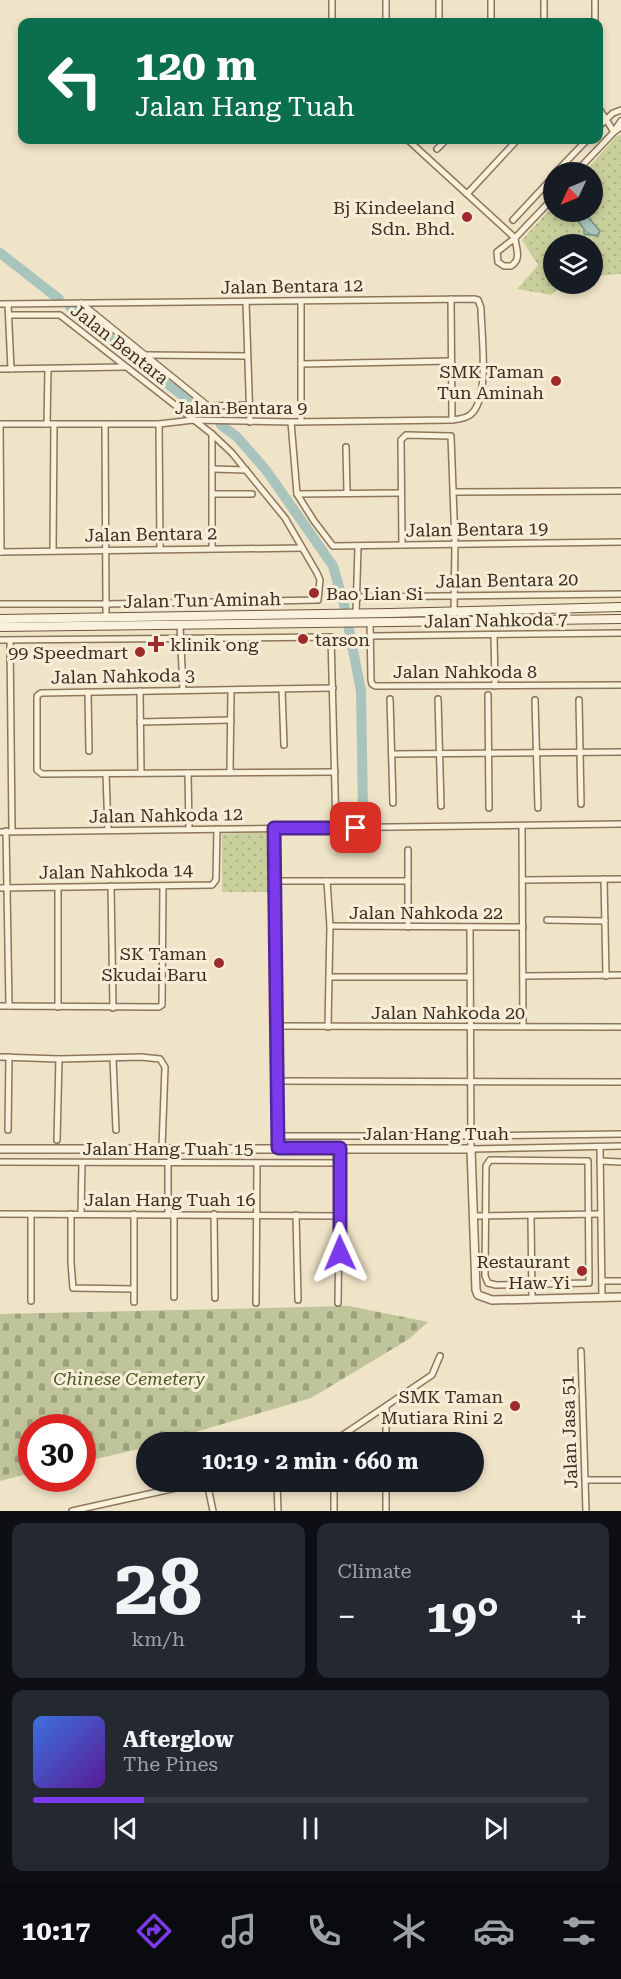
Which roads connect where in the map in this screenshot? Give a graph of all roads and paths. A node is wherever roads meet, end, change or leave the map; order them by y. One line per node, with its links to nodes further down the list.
1 (332, 0): 7 (street)
2 (386, 0): 8 (street)
3 (439, 0): 9 (street)
4 (491, 0): 10 (street)
5 (544, 0): 11 (street)
6 (595, 0): 12 (street)
7 (332, 18)
8 (386, 18)
9 (438, 18)
10 (491, 18)
11 (544, 18)
12 (595, 18)
13 (621, 110): 15 (street)
14 (603, 116): 15 (street)
15 (605, 119): 16 (street); 19 (street)
16 (603, 121)
17 (621, 121): 19 (street)
18 (621, 128): 19 (street)
19 (614, 132): 24 (street)
20 (412, 144): 30 (street)
21 (442, 144): 26 (street)
22 (513, 144): 30 (street)
23 (583, 144): 27 (street)
24 (603, 144)
25 (603, 144): 28 (street)
26 (437, 149)
27 (566, 162)
28 (586, 162)
29 (543, 187): 32 (street)
30 (467, 194): 33 (street)
31 (543, 209): 33 (street)
32 (513, 220)
33 (515, 238): 33 (street)
34 (451, 299): 36 (street, Jalan Bentara 12); 43 (street); 50 (street, Jalan Bentara 12)
35 (246, 302): 36 (street, Jalan Bentara 12); 37 (street, Jalan Bentara 12); 42 (street)
36 (301, 302): 44 (street)
37 (81, 303): 39 (street, Jalan Bentara 12); 41 (street, Jalan Bentara)
38 (0, 304): 39 (street, Jalan Bentara 12)
39 (8, 304): 40 (street)
40 (9, 315): 45 (street, Jalan Bentara); 47 (street)
41 (147, 355): 42 (street); 49 (street, Jalan Bentara)
42 (247, 356): 49 (street)
43 (451, 361): 44 (street); 52 (street)
44 (301, 364): 54 (street)
45 (125, 367): 48 (street); 51 (street, Jalan Bentara)
46 (0, 369): 47 (street)
47 (11, 369): 48 (street)
48 (48, 369): 57 (street)
49 (250, 405): 53 (street)
50 (477, 406): 52 (street, Jalan Bentara 9)
51 (193, 420): 53 (street, Jalan Bentara 9); 58 (street, Jalan Bentara 9); 60 (street, Jalan Bentara)
52 (452, 420): 54 (street, Jalan Bentara 9)
53 (250, 422): 55 (street, Jalan Bentara 9)
54 (301, 422): 55 (street, Jalan Bentara 9)
55 (291, 423): 69 (street)
56 (0, 424): 57 (street, Jalan Bentara 9); 80 (street)
57 (50, 424): 59 (street, Jalan Bentara 9); 78 (street)
58 (159, 424): 59 (street, Jalan Bentara 9); 76 (street)
59 (105, 425): 79 (street)
60 (212, 434): 62 (street); 63 (street, Jalan Bentara)
61 (346, 447): 70 (street)
62 (213, 469): 63 (street); 67 (street)
63 (246, 470): 77 (street, Jalan Bentara)
64 (621, 491): 65 (street)
65 (454, 492): 66 (street); 72 (street)
66 (401, 493): 70 (street); 73 (street)
67 (213, 494): 68 (street); 74 (street)
68 (252, 494)
69 (297, 494): 70 (street); 75 (street, Jalan Bentara 19)
70 (346, 494)
71 (621, 542): 72 (street, Jalan Bentara 19)
72 (455, 544): 73 (street, Jalan Bentara 19); 82 (street)
73 (402, 545): 75 (street, Jalan Bentara 19)
74 (212, 548): 76 (street, Jalan Bentara 2); 77 (street, Jalan Bentara 2)
75 (358, 548): 83 (street)
76 (160, 549): 79 (street, Jalan Bentara 2)
77 (302, 549): 85 (street, Jalan Bentara)
78 (54, 550): 79 (street, Jalan Bentara 2); 80 (street, Jalan Bentara 2)
79 (106, 550): 85 (street)
80 (1, 552)
81 (621, 594): 82 (street, Jalan Bentara 20)
82 (455, 595): 83 (street, Jalan Bentara 20); 87 (street)
83 (357, 597): 88 (street)
84 (0, 604): 85 (street)
85 (106, 604): 89 (street)
86 (621, 607): 87 (main road, Jalan Tun Aminah)
87 (454, 611): 88 (main road, Jalan Tun Aminah)
88 (356, 613): 89 (main road, Jalan Tun Aminah)
89 (106, 616): 91 (main road, Jalan Tun Aminah)
90 (621, 618): 92 (main road, Jalan Tun Aminah)
91 (0, 619)
92 (370, 622): 93 (main road, Jalan Tun Aminah); 97 (street, Jalan Nahkoda 8)
93 (180, 625): 94 (main road, Jalan Tun Aminah); 98 (street)
94 (0, 627)
95 (621, 633): 96 (street, Jalan Nahkoda 7)
96 (494, 635): 97 (street, Jalan Nahkoda 7); 102 (street)
97 (371, 636): 102 (street, Jalan Nahkoda 8)
98 (180, 638): 100 (street); 103 (street); 105 (street)
99 (0, 640): 100 (street)
100 (10, 640): 141 (street)
101 (621, 685): 102 (street, Jalan Nahkoda 8)
102 (495, 686)
103 (333, 688): 104 (street, Jalan Nahkoda 3); 125 (street)
104 (282, 689): 106 (street, Jalan Nahkoda 3); 116 (street)
105 (183, 690): 106 (street, Jalan Nahkoda 3); 107 (street, Jalan Nahkoda 3)
106 (231, 690): 114 (street)
107 (140, 691): 108 (street, Jalan Nahkoda 3); 115 (street)
108 (88, 692): 117 (street); 128 (street, Jalan Nahkoda 3)
109 (488, 695): 121 (street)
110 (390, 699): 122 (street)
111 (438, 699): 120 (street)
112 (535, 700): 123 (street)
113 (579, 700): 118 (street)
114 (231, 720): 115 (street); 124 (street)
115 (140, 722): 126 (street)
116 (284, 745)
117 (89, 751)
118 (581, 752): 119 (street); 123 (street); 130 (street)
119 (621, 752)
120 (441, 753): 121 (street); 122 (street); 131 (street)
121 (489, 753): 123 (street); 132 (street)
122 (392, 754): 129 (street)
123 (536, 754): 133 (street)
124 (230, 772): 125 (street, Jalan Nahkoda 3); 127 (street, Jalan Nahkoda 3)
125 (335, 772): 137 (street)
126 (141, 773): 127 (street, Jalan Nahkoda 3); 128 (street, Jalan Nahkoda 3)
127 (188, 773): 138 (street)
128 (106, 774): 140 (street)
129 (393, 803)
130 (581, 804)
131 (441, 806)
132 (489, 808)
133 (538, 808)
134 (621, 824): 135 (street, Jalan Nahkoda 12)
135 (522, 826): 137 (street, Jalan Nahkoda 12); 145 (street)
136 (274, 828): 137 (street, Jalan Nahkoda 12); 139 (street, Jalan Nahkoda 12); 146 (street)
137 (336, 828)
138 (189, 829): 139 (street, Jalan Nahkoda 12); 140 (street, Jalan Nahkoda 12)
139 (217, 829): 150 (street, Jalan Nahkoda 14)
140 (108, 830): 141 (street, Jalan Nahkoda 12)
141 (6, 831): 152 (street)
142 (408, 850): 148 (street)
143 (604, 879): 144 (street); 145 (street); 154 (street)
144 (621, 879)
145 (523, 880): 158 (street)
146 (274, 881): 147 (street); 168 (street)
147 (327, 881): 148 (street); 155 (street)
148 (408, 881): 156 (street)
149 (111, 886): 150 (street, Jalan Nahkoda 14); 151 (street, Jalan Nahkoda 14); 167 (street)
150 (163, 886): 167 (street)
151 (58, 887): 152 (street, Jalan Nahkoda 14); 166 (street)
152 (3, 888): 165 (street)
153 (547, 920): 154 (street)
154 (605, 921): 161 (street)
155 (330, 926): 156 (street, Jalan Nahkoda 22); 163 (street)
156 (408, 927): 157 (street, Jalan Nahkoda 22)
157 (470, 927): 158 (street, Jalan Nahkoda 22); 162 (street)
158 (523, 927): 160 (street)
159 (621, 975): 161 (street)
160 (523, 976): 161 (street); 169 (street)
161 (606, 976)
162 (470, 977): 163 (street); 171 (street)
163 (329, 978): 170 (street)
164 (0, 1006): 165 (street)
165 (9, 1006): 166 (street)
166 (58, 1007): 167 (street)
167 (113, 1008)
168 (276, 1026): 170 (street, Jalan Nahkoda 20); 177 (street)
169 (523, 1026): 171 (street, Jalan Nahkoda 20); 172 (street, Jalan Nahkoda 20)
170 (328, 1027): 171 (street, Jalan Nahkoda 20)
171 (470, 1027): 178 (street)
172 (621, 1027)
173 (0, 1057): 174 (street)
174 (9, 1057): 175 (street); 180 (street)
175 (59, 1059): 176 (street); 185 (street)
176 (113, 1059): 181 (street); 188 (street)
177 (277, 1081): 178 (street); 183 (street)
178 (471, 1081): 179 (street); 184 (street)
179 (621, 1082)
180 (8, 1130)
181 (116, 1130)
182 (621, 1134): 184 (street)
183 (277, 1136): 184 (street); 189 (street)
184 (471, 1136): 192 (street)
185 (57, 1140)
186 (621, 1146): 187 (street, Jalan Hang Tuah)
187 (600, 1147): 192 (street, Jalan Hang Tuah); 193 (street)
188 (162, 1148): 189 (street, Jalan Hang Tuah); 191 (street, Jalan Hang Tuah)
189 (278, 1148): 190 (street, Jalan Hang Tuah)
190 (340, 1148): 192 (street, Jalan Hang Tuah); 195 (street)
191 (0, 1149)
192 (471, 1149): 213 (street)
193 (600, 1161): 196 (street); 208 (street)
194 (0, 1162): 197 (street, Jalan Hang Tuah 15)
195 (340, 1162): 199 (street, Jalan Hang Tuah 15); 212 (street)
196 (621, 1162)
197 (82, 1163): 198 (street, Jalan Hang Tuah 15); 203 (street)
198 (168, 1164): 199 (street, Jalan Hang Tuah 15); 205 (street)
199 (257, 1164): 209 (street)
200 (0, 1214): 201 (street, Jalan Hang Tuah 16)
201 (31, 1214): 202 (street, Jalan Hang Tuah 16); 225 (street)
202 (71, 1214): 203 (street, Jalan Hang Tuah 16); 218 (street)
203 (81, 1214): 204 (street, Jalan Hang Tuah 16)
204 (134, 1214): 205 (street, Jalan Hang Tuah 16); 218 (street)
205 (171, 1214): 206 (street, Jalan Hang Tuah 16); 219 (street)
206 (214, 1214): 209 (street, Jalan Hang Tuah 16); 221 (street)
207 (589, 1214): 208 (street); 211 (street); 214 (street); 217 (street)
208 (600, 1214): 215 (street)
209 (257, 1215): 210 (street, Jalan Hang Tuah 16); 227 (street)
210 (296, 1215): 212 (street, Jalan Hang Tuah 16); 224 (street)
211 (531, 1215): 214 (street); 217 (street)
212 (339, 1216): 228 (street)
213 (475, 1216): 214 (street); 223 (street)
214 (485, 1216): 217 (street)
215 (602, 1281): 216 (street); 222 (street)
216 (621, 1281)
217 (531, 1284): 223 (street)
218 (133, 1288): 226 (street)
219 (174, 1297)
220 (621, 1297): 222 (street)
221 (215, 1298)
222 (602, 1298): 223 (street)
223 (531, 1299)
224 (298, 1300)
225 (31, 1301)
226 (134, 1302)
227 (256, 1303)
228 (338, 1303)
229 (581, 1352): 234 (street, Jalan Jasa 51)
230 (440, 1356): 231 (street)
231 (386, 1407): 232 (street); 233 (street)
232 (348, 1432)
233 (386, 1432)
234 (586, 1480): 235 (street); 246 (street, Jalan Jasa 51)
235 (621, 1480)
236 (159, 1492): 241 (street)
237 (208, 1492): 242 (street)
238 (277, 1492): 243 (street)
239 (334, 1492): 244 (street)
240 (386, 1492): 245 (street)
241 (72, 1511)
242 (213, 1511)
243 (278, 1511)
244 (334, 1511)
245 (386, 1511)
246 (586, 1511)

